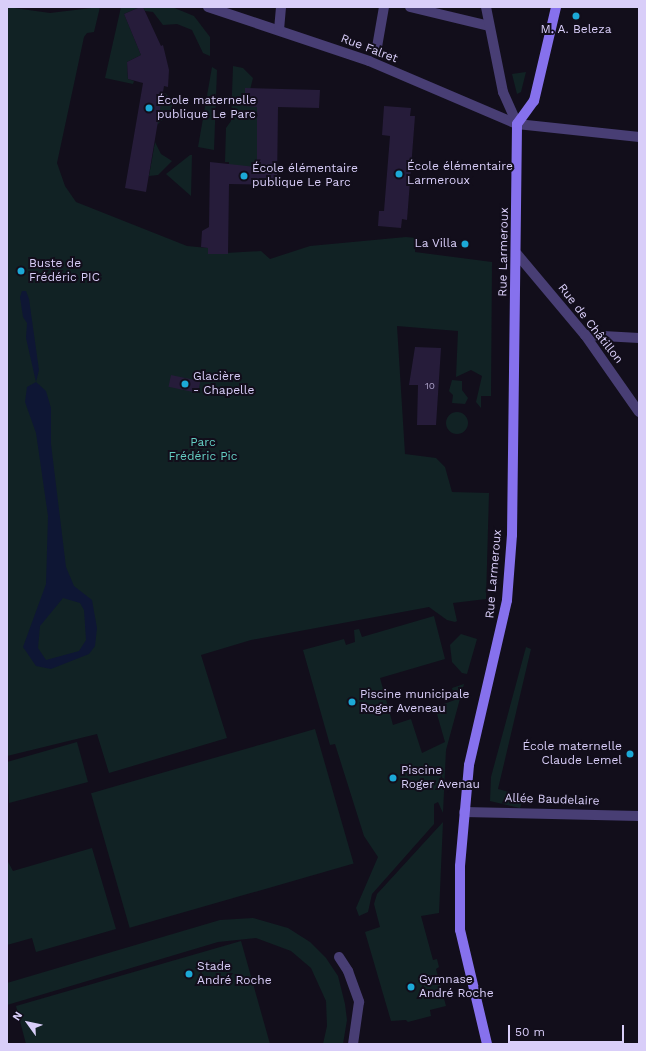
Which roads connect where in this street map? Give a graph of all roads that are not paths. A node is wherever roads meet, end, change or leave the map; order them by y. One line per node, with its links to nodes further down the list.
1 (208, 7): 8 (street, Rue Falret)
2 (281, 7): 8 (street)
3 (384, 7): 9 (street)
4 (410, 7): 7 (street)
5 (486, 7): 7 (street)
6 (556, 7): 10 (main road)
7 (489, 26): 10 (street)
8 (278, 30): 10 (street, Rue Falret)
9 (377, 47)
10 (518, 124): 11 (street, Rue Falret); 12 (main road, Rue Larmeroux)
11 (639, 137)
12 (517, 254): 13 (street, Rue de Châtillon); 16 (main road, Rue Larmeroux)
13 (585, 335): 14 (street); 15 (street, Rue de Châtillon)
14 (639, 338)
15 (639, 412)
16 (464, 812): 17 (street, Allée Baudelaire); 20 (main road, Rue Larmeroux)
17 (639, 816)
18 (339, 957): 19 (street)
19 (353, 1044)
20 (488, 1044)

